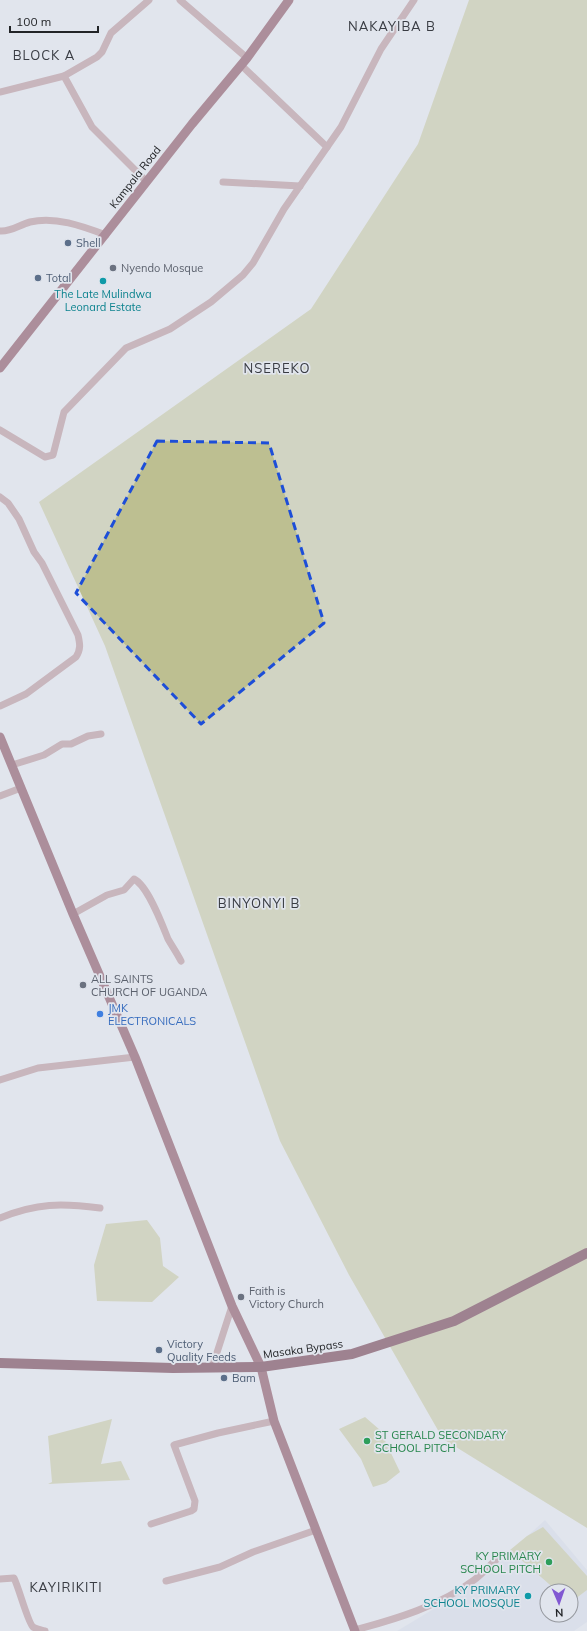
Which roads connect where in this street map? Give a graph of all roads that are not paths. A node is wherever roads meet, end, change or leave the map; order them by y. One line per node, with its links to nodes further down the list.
1 (149, 0): 6 (street)
2 (180, 0): 5 (street)
3 (290, 0): 5 (main road, Kampala Road)
4 (414, 0): 8 (street)
5 (244, 61): 8 (street); 9 (main road, Kampala Road)
6 (64, 76): 7 (street); 9 (street)
7 (0, 92)
8 (327, 147): 11 (street)
9 (147, 182): 13 (main road, Kampala Road)
10 (223, 182): 11 (street)
11 (300, 186): 15 (street)
12 (0, 231): 13 (street)
13 (106, 235): 14 (main road, Kampala Road)
14 (0, 368)
15 (0, 430)
16 (0, 498): 17 (street)
17 (0, 706)
18 (100, 734): 20 (street)
19 (0, 737): 20 (main road)
20 (12, 765): 21 (main road)
21 (21, 788): 22 (street); 23 (main road)
22 (0, 796)
23 (73, 914): 24 (street); 25 (main road)
24 (181, 961)
25 (135, 1057): 26 (street); 30 (main road)
26 (0, 1080)
27 (100, 1208): 28 (street)
28 (0, 1218)
29 (587, 1253): 32 (highway, Masaka Bypass)
30 (232, 1306): 32 (main road); 33 (street)
31 (0, 1363): 33 (highway, Masaka Bypass)
32 (261, 1367): 33 (highway, Masaka Bypass); 34 (main road)
33 (212, 1368)
34 (274, 1421): 35 (street); 36 (main road)
35 (151, 1524)
36 (316, 1530): 39 (street); 41 (main road)
37 (497, 1559): 41 (street)
38 (0, 1579): 40 (street)
39 (166, 1581)
40 (45, 1631)
41 (355, 1631)

